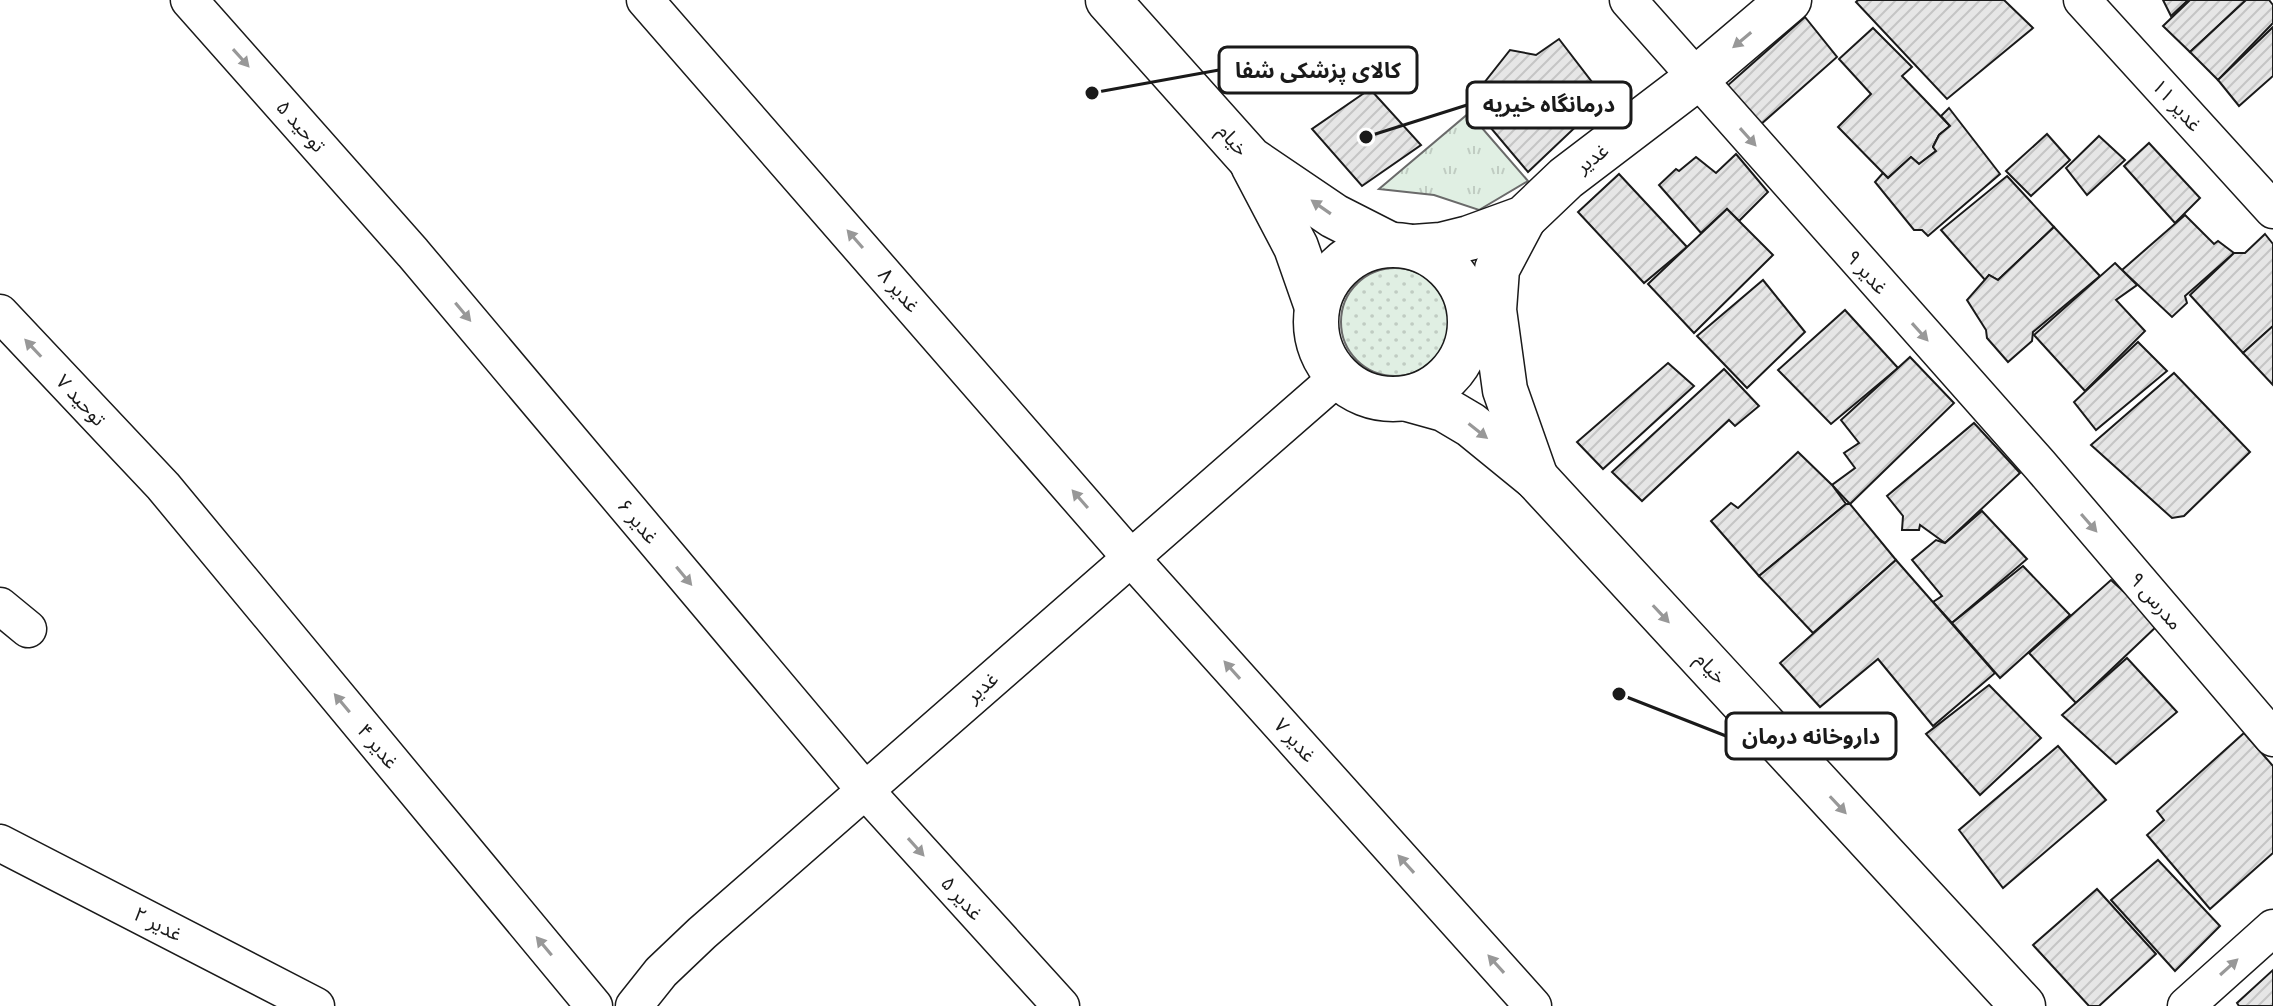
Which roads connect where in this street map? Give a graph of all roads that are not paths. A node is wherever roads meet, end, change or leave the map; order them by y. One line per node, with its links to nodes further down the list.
1 (189, 0): 12 (street, توحید ۵, one-way to 12)
2 (1108, 0): 8 (main road, خیام)
3 (1628, 0): 7 (street, غدیر ۹)
4 (1789, 0): 7 (main road, غدیر, one-way to 7)
5 (2082, 0): 9 (street, غدیر ۱۱)
6 (656, 12): 20 (street, غدیر ۸, one-way to 6)
7 (1696, 79): 10 (main road, غدیر); 17 (street, غدیر ۹, one-way to 17)
8 (1250, 159): 11 (main road, خیام, one-way to 8); 13 (main road)
9 (2273, 210)
10 (1524, 218): 11 (main road, غدیر); 18 (main road)
11 (1401, 246): 13 (main road); 16 (main road)
12 (413, 253): 24 (street, غدیر ۶, one-way to 24)
13 (1317, 307): 15 (main road)
14 (0, 313): 19 (street, توحید ۷, one-way to 14)
15 (1338, 377): 16 (main road); 20 (street, غدیر)
16 (1408, 399): 18 (main road, خیام, one-way to 18)
17 (2039, 464): 23 (street, مدرس ۹, one-way to 23)
18 (1536, 478): 32 (main road, خیام, one-way to 32)
19 (163, 486): 28 (street, غدیر ۴, one-way to 19)
20 (1131, 558): 24 (street, غدیر); 31 (street, غدیر ۷, one-way to 20)
21 (0, 606): 22 (street)
22 (28, 629)
23 (2273, 738)
24 (864, 789): 29 (street, غدیر); 30 (street, غدیر ۵, one-way to 30)
25 (0, 843): 27 (street, غدیر ۲)
26 (2273, 928): 33 (street, one-way to 26)
27 (316, 1006)
28 (594, 1006)
29 (634, 1006)
30 (1061, 1006)
31 (1533, 1006)
32 (2023, 1006)
33 (2186, 1006)

